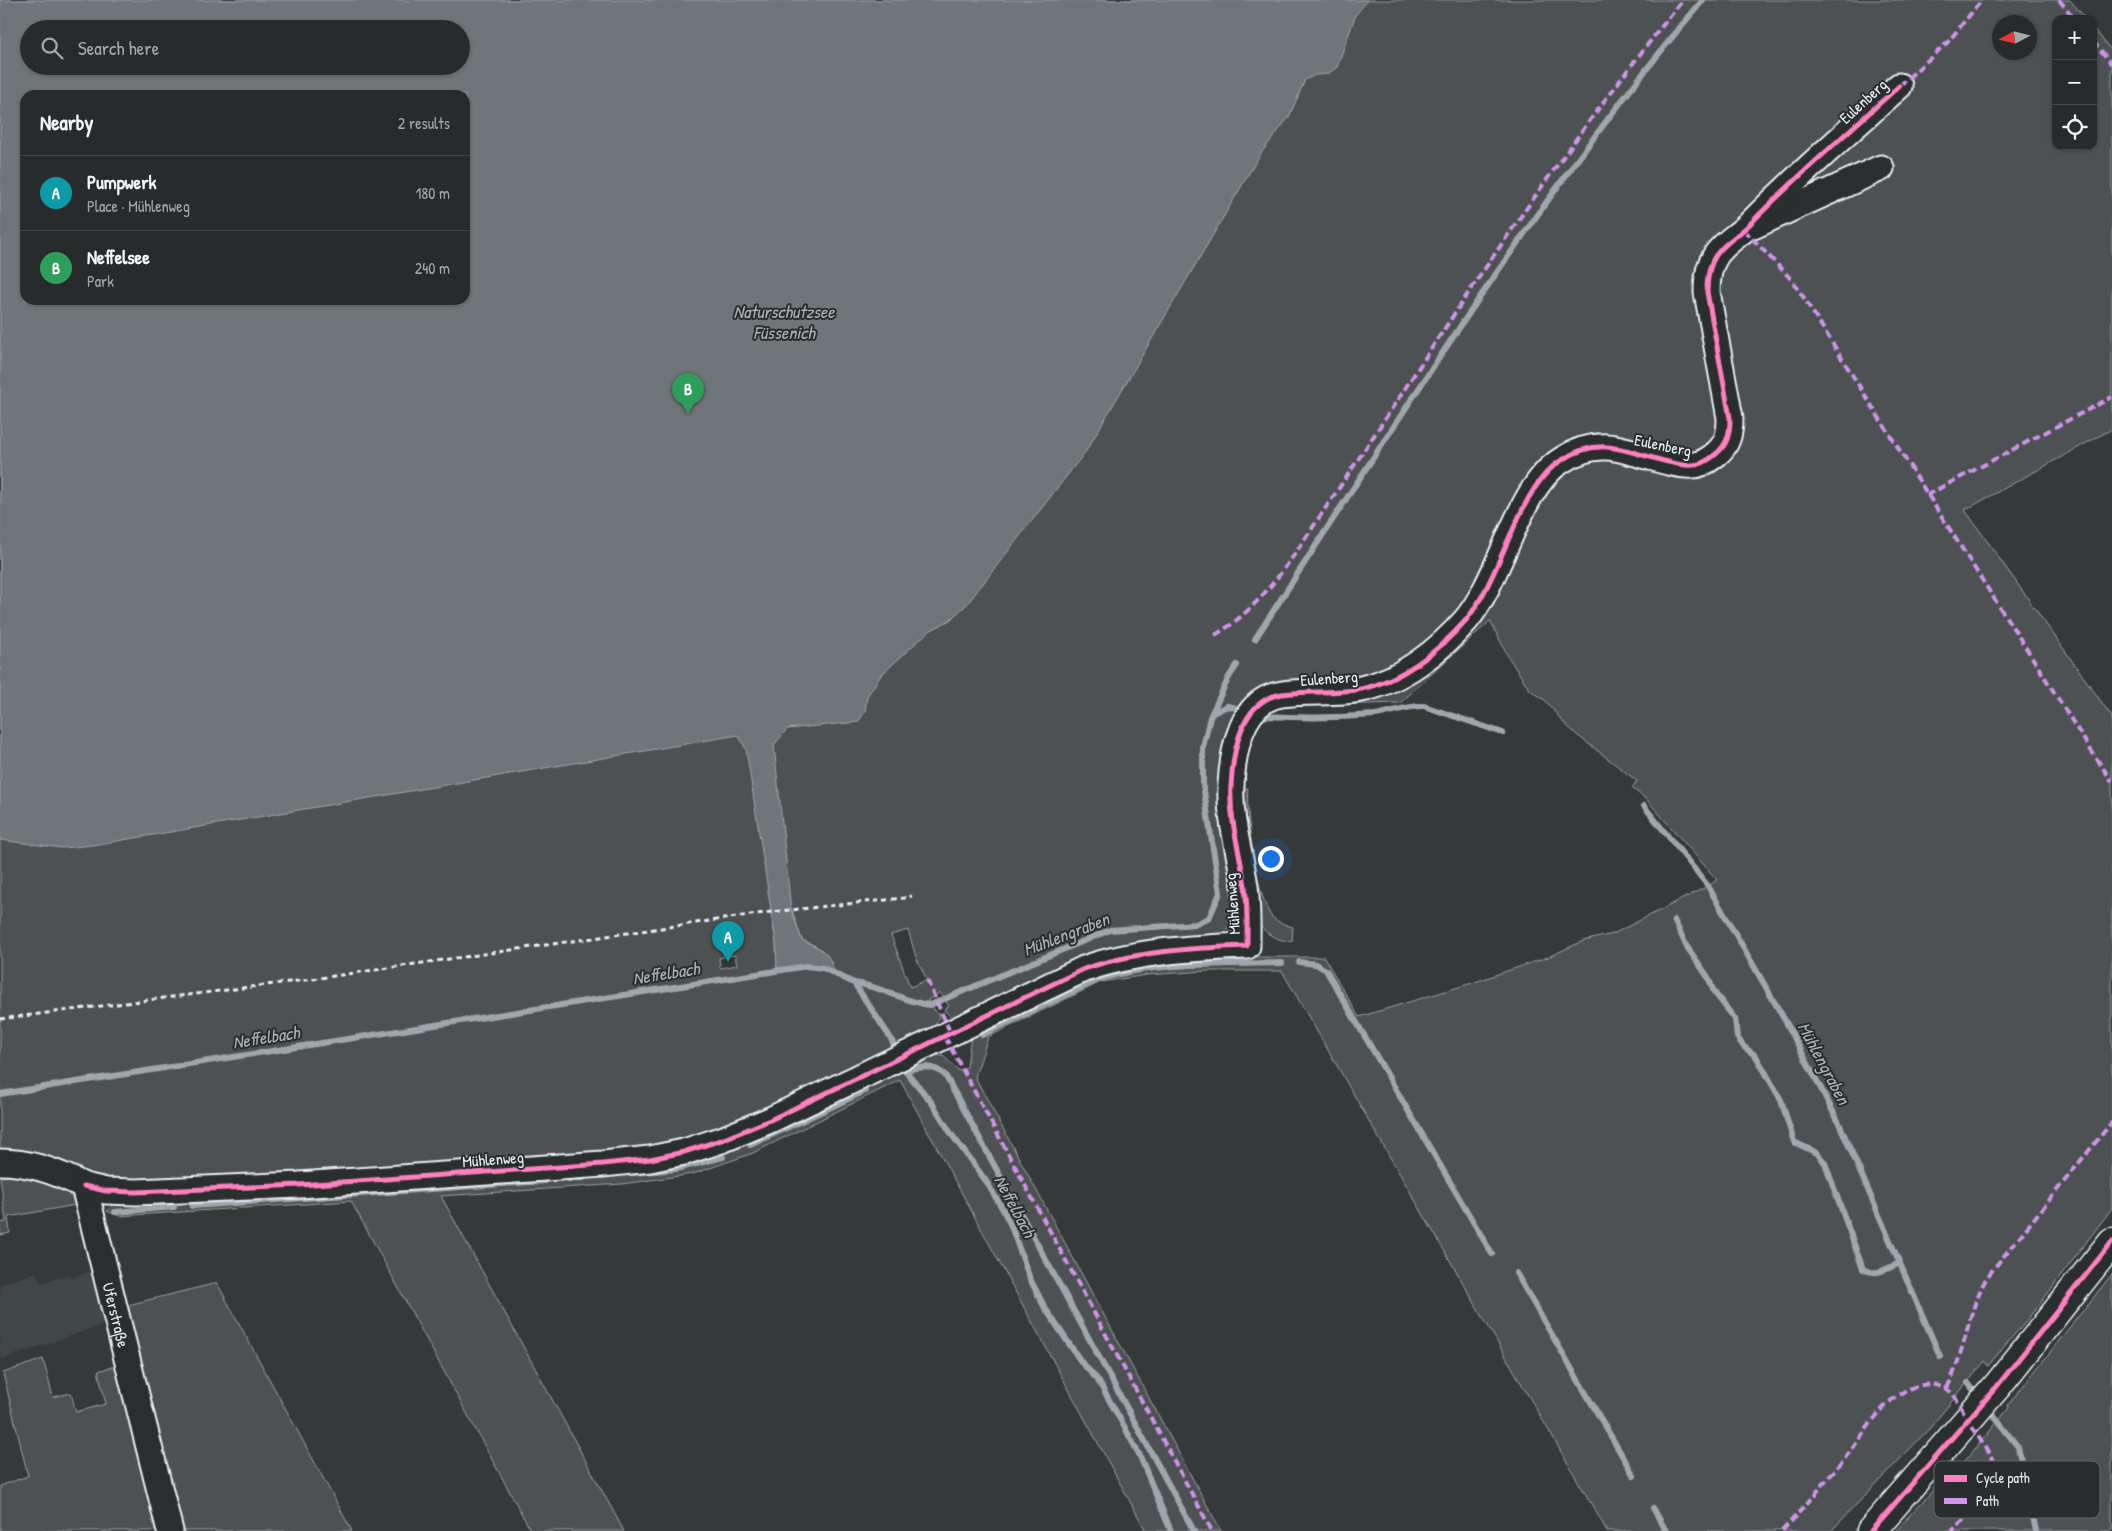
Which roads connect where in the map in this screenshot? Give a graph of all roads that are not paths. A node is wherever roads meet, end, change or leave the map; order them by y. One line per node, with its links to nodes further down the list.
1 (1899, 86): 3 (street, Eulenberg)
2 (1881, 168): 3 (street)
3 (1744, 230): 4 (street, Eulenberg)
4 (1264, 699): 6 (street, Mühlenweg)
5 (0, 1162): 6 (street)
6 (84, 1186): 10 (street, Uferstraße)
7 (2112, 1237): 9 (main road)
8 (2112, 1242): 9 (main road)
9 (2094, 1265): 11 (main road)
10 (170, 1531)
11 (1871, 1531)

